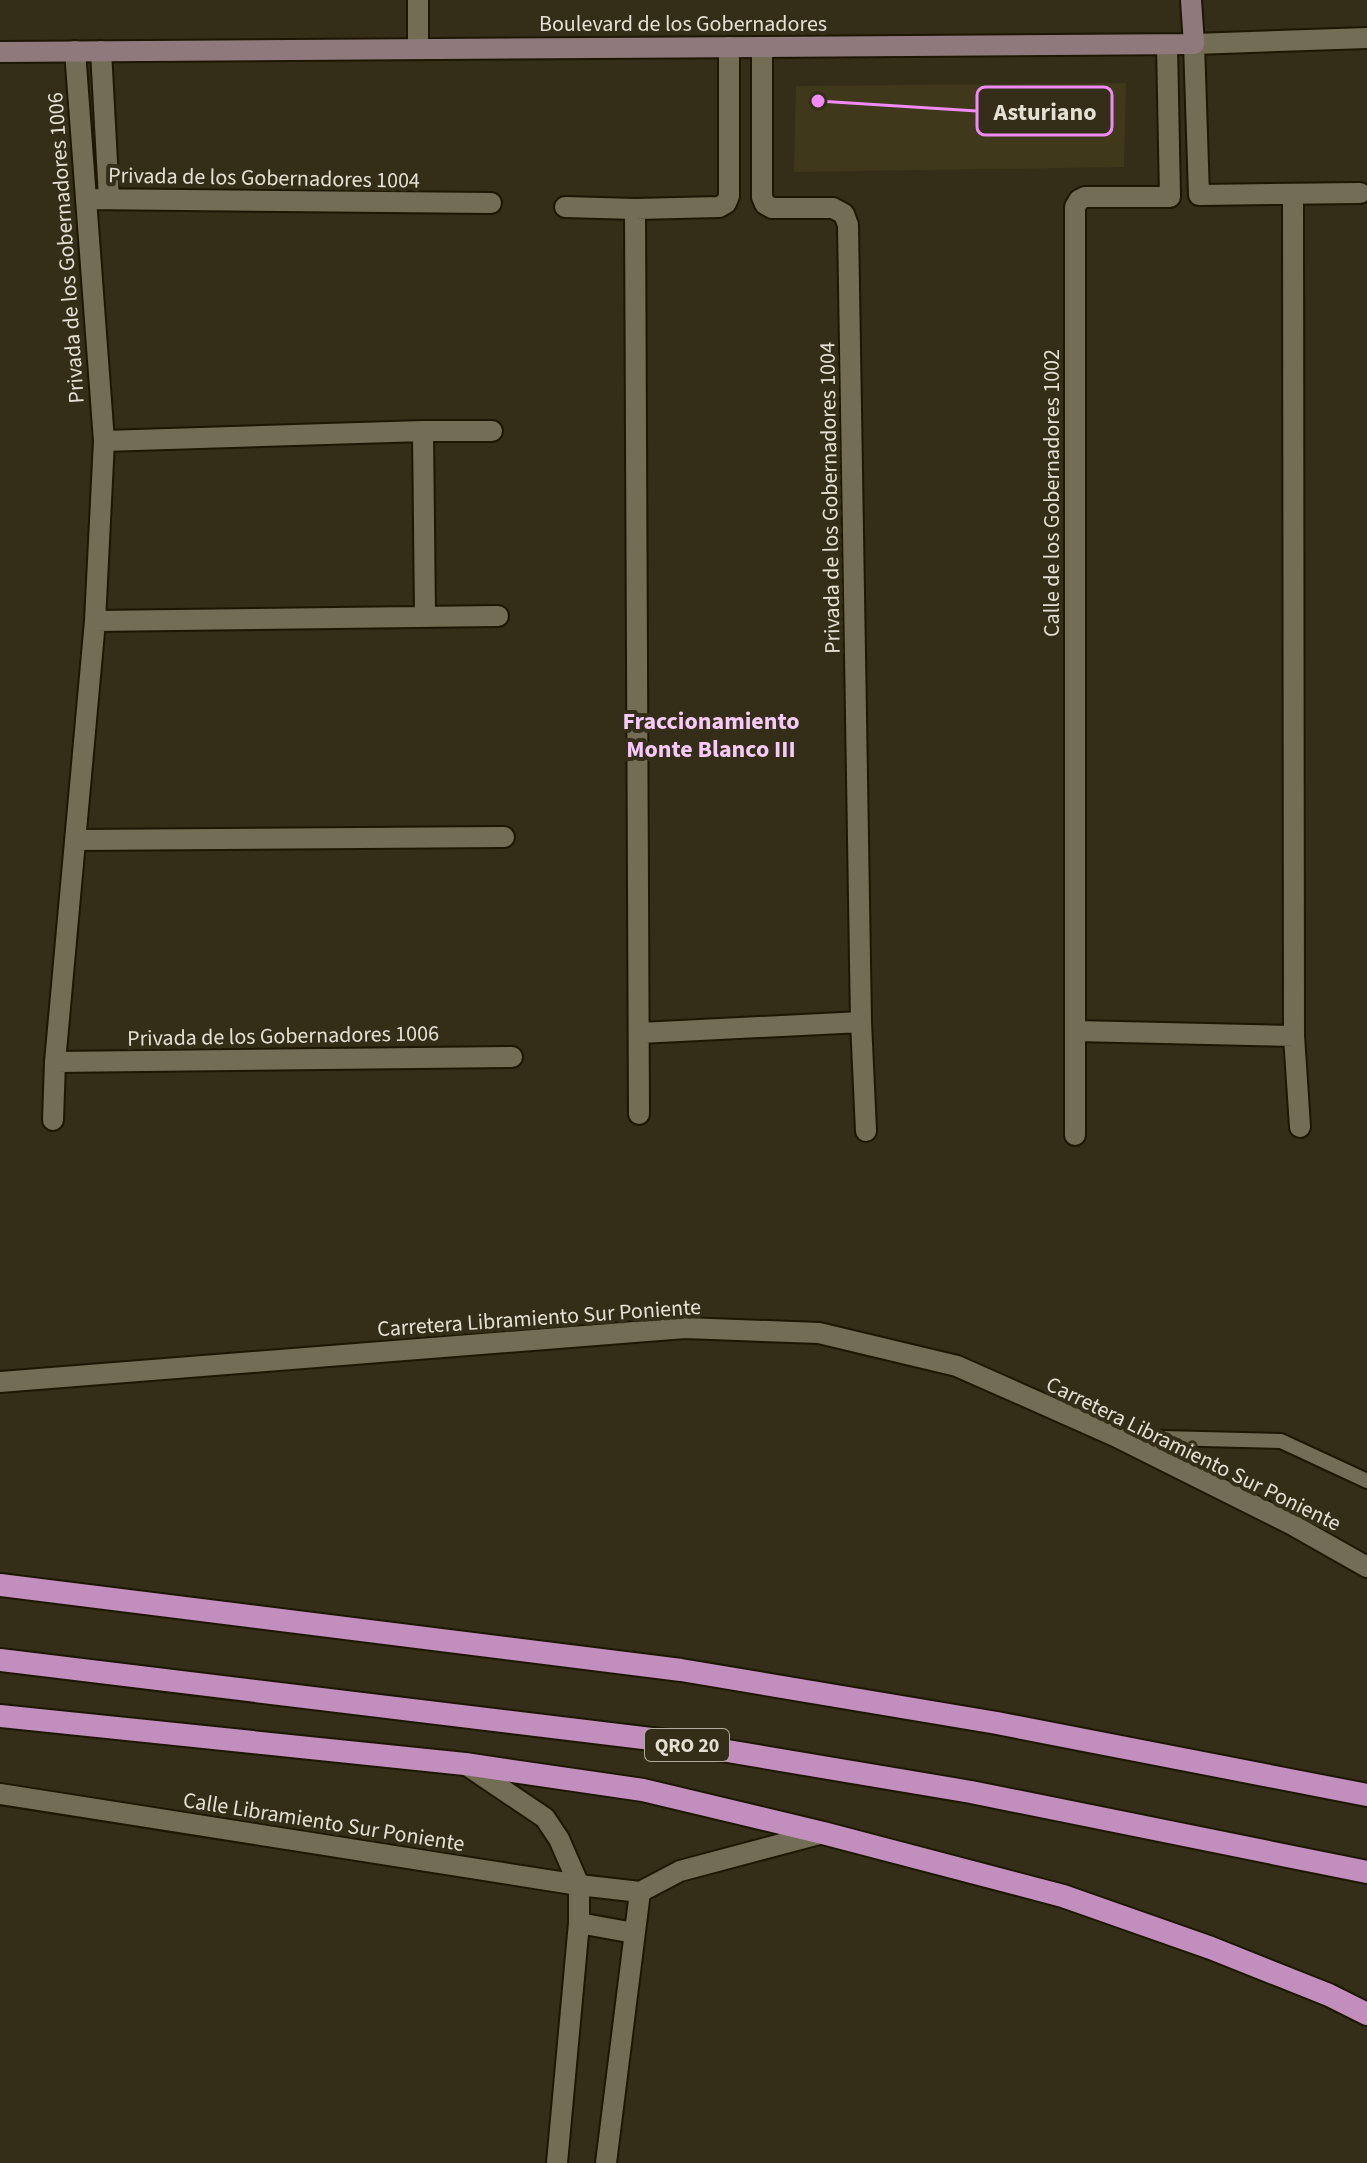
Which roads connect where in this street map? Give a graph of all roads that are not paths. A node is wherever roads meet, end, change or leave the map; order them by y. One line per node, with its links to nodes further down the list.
1 (418, 0): 8 (street)
2 (1191, 0): 4 (main road)
3 (1367, 38): 4 (street, Boulevard de los Gobernadores)
4 (1194, 44): 5 (main road, Boulevard de los Gobernadores); 13 (street)
5 (1167, 45): 7 (main road, Boulevard de los Gobernadores); 28 (street, Calle de los Gobernadores 1002)
6 (729, 47): 7 (main road, Boulevard de los Gobernadores); 8 (main road, Boulevard de los Gobernadores); 18 (street)
7 (762, 47): 27 (street, Privada de los Gobernadores 1004)
8 (418, 49): 10 (main road, Boulevard de los Gobernadores)
9 (75, 51): 10 (main road, Boulevard de los Gobernadores); 11 (main road, Boulevard de los Gobernadores); 14 (street, Privada de los Gobernadores 1006)
10 (101, 51): 15 (street)
11 (0, 52)
12 (1360, 193): 13 (street)
13 (1293, 195): 30 (street)
14 (86, 199): 15 (street, Privada de los Gobernadores 1004); 21 (street, Privada de los Gobernadores 1006)
15 (109, 199): 16 (street, Privada de los Gobernadores 1004)
16 (491, 203)
17 (565, 207): 18 (street)
18 (635, 209): 29 (street)
19 (423, 431): 20 (street); 21 (street); 22 (street)
20 (492, 431)
21 (104, 441): 24 (street, Privada de los Gobernadores 1006)
22 (425, 616): 23 (street); 24 (street)
23 (498, 616)
24 (95, 621): 26 (street, Privada de los Gobernadores 1006)
25 (504, 837): 26 (street)
26 (75, 840): 32 (street, Privada de los Gobernadores 1006)
27 (861, 1022): 29 (street); 36 (street, Privada de los Gobernadores 1004)
28 (1076, 1031): 30 (street); 37 (street, Calle de los Gobernadores 1002)
29 (640, 1033): 33 (street)
30 (1294, 1036): 35 (street)
31 (512, 1057): 32 (street, Privada de los Gobernadores 1006)
32 (55, 1062): 34 (street, Privada de los Gobernadores 1006)
33 (639, 1114)
34 (53, 1120)
35 (1300, 1127)
36 (866, 1131)
37 (1075, 1135)
38 (0, 1382): 39 (street, Carretera Libramiento Sur Poniente)
39 (1115, 1436): 40 (lane); 41 (street, Carretera Libramiento Sur Poniente)
40 (1367, 1481)
41 (1367, 1567)
42 (0, 1585): 47 (highway)
43 (0, 1660): 49 (highway, QRO 20)
44 (0, 1716): 45 (highway)
45 (465, 1764): 48 (highway); 50 (street)
46 (0, 1794): 50 (street, Calle Libramiento Sur Poniente)
47 (1367, 1795)
48 (823, 1833): 51 (street); 54 (highway)
49 (1367, 1872)
50 (579, 1885): 51 (street, Calle Libramiento Sur Poniente); 52 (street)
51 (640, 1892): 53 (street)
52 (579, 1923): 53 (street); 55 (street)
53 (634, 1933): 56 (street)
54 (1367, 2014)
55 (557, 2163)
56 (606, 2163)

